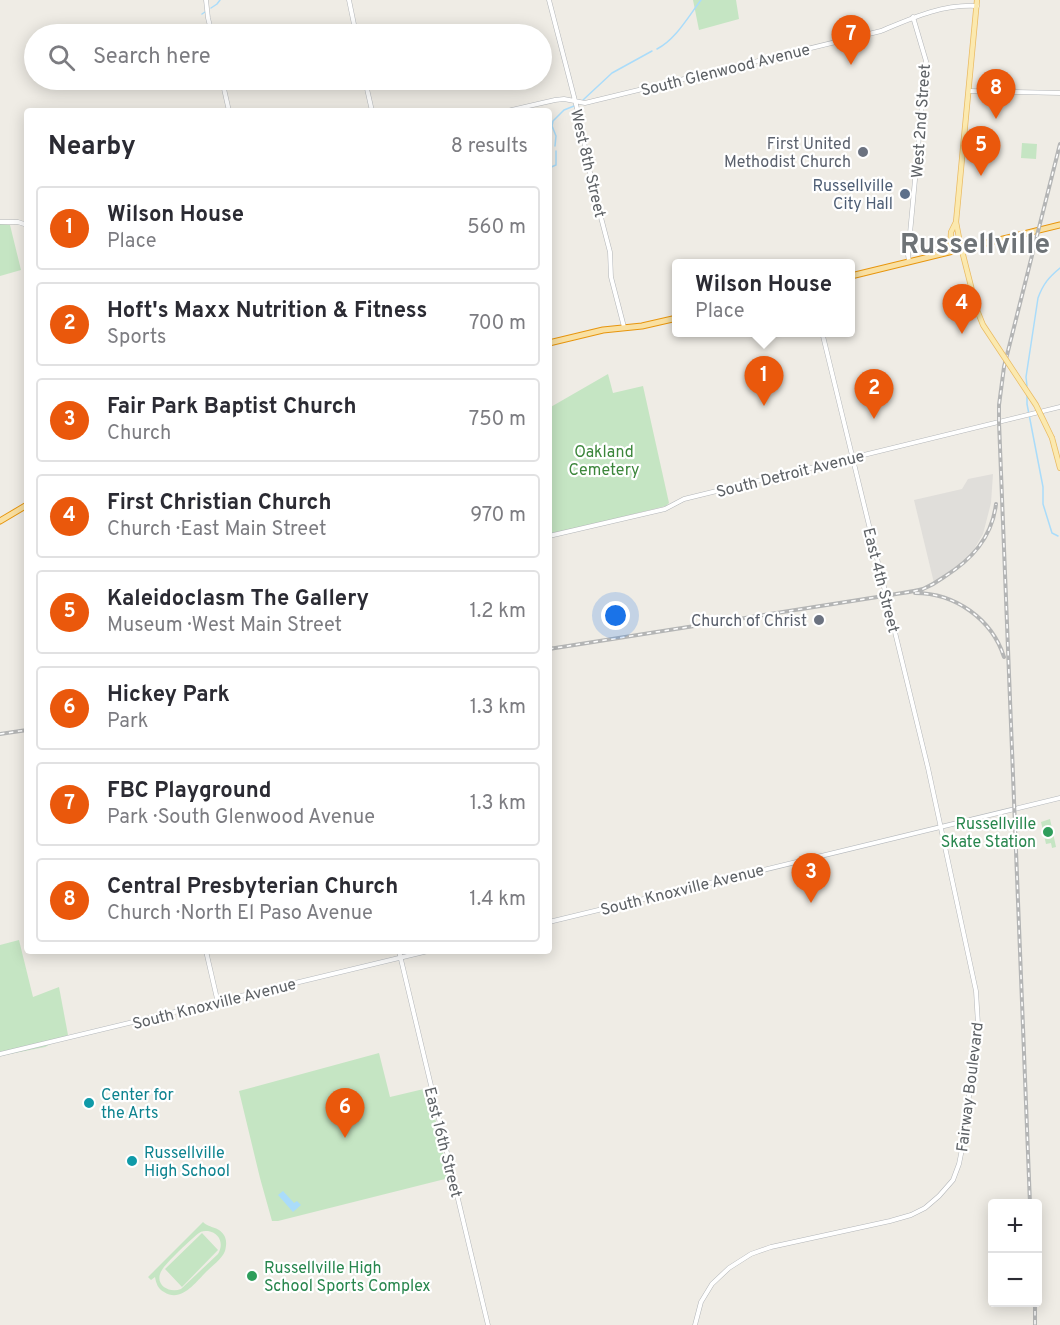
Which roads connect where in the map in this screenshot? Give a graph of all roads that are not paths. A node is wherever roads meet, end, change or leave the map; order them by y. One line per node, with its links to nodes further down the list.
1 (206, 0): 6 (street)
2 (349, 0): 7 (street)
3 (549, 0): 12 (street, West 8th Street)
4 (977, 3): 5 (street, South Glenwood Avenue); 10 (main road)
5 (913, 17): 12 (street, South Glenwood Avenue); 22 (street, West 2nd Street)
6 (210, 24)
7 (354, 24)
8 (225, 90): 13 (street)
9 (367, 90): 14 (street)
10 (969, 91): 11 (street); 17 (main road)
11 (1060, 93)
12 (574, 101): 15 (street, South Glenwood Avenue); 25 (street, West 8th Street)
13 (229, 108)
14 (371, 108)
15 (520, 108)
16 (0, 222): 18 (street)
17 (957, 222): 20 (main road); 21 (main road)
18 (24, 224)
19 (1060, 225): 20 (highway)
20 (962, 249): 21 (highway); 30 (main road, bridge)
21 (950, 252): 22 (highway)
22 (909, 261): 23 (highway)
23 (855, 275)
24 (672, 319): 25 (highway)
25 (624, 327): 27 (highway)
26 (823, 337): 29 (street, East 4th Street)
27 (552, 342)
28 (1060, 406): 29 (street, South Detroit Avenue)
29 (852, 458): 33 (street, South Detroit Avenue); 35 (street, East 4th Street)
30 (1060, 468)
31 (24, 507): 32 (highway)
32 (0, 521)
33 (552, 535)
34 (1060, 798): 35 (street, South Knoxville Avenue)
35 (941, 827): 36 (street, South Knoxville Avenue); 44 (street, Fairway Boulevard)
36 (552, 921)
37 (207, 954): 41 (street)
38 (399, 954): 40 (street, East 16th Street)
39 (416, 954): 40 (street, South Knoxville Avenue)
40 (400, 958): 41 (street, South Knoxville Avenue); 43 (street, East 16th Street)
41 (218, 1003): 42 (street, South Knoxville Avenue)
42 (0, 1054)
43 (488, 1325)
44 (695, 1325)

